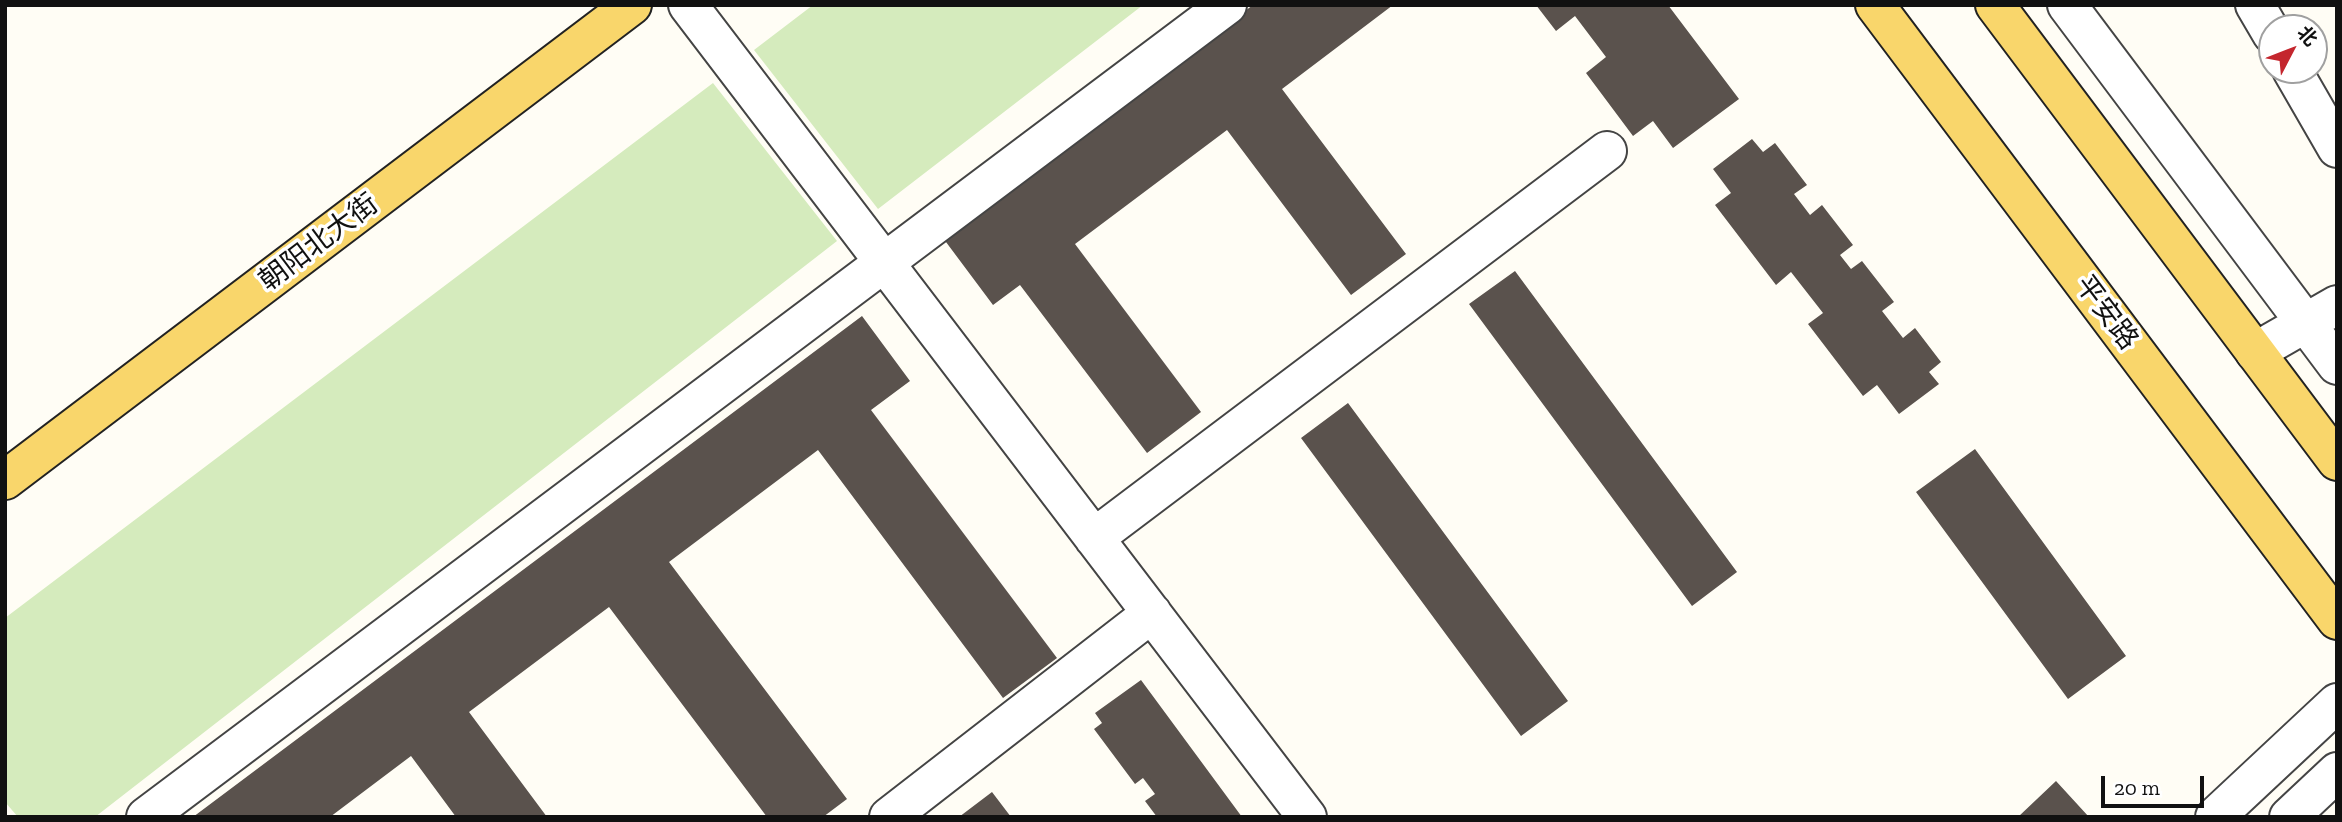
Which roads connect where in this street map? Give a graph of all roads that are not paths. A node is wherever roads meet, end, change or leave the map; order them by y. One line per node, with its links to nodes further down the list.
1 (632, 5): 15 (main road, 朝阳北大街)
2 (688, 5): 10 (street)
3 (1227, 5): 10 (street)
4 (1875, 5): 18 (main road, 平安路)
5 (1995, 5): 12 (main road)
6 (2067, 5): 11 (street)
7 (2300, 84): 8 (street)
8 (2337, 148)
9 (1607, 152): 16 (street)
10 (884, 262): 16 (street); 21 (street)
11 (2321, 314): 12 (street); 13 (street)
12 (2255, 352): 14 (main road)
13 (2337, 365)
14 (2337, 461)
15 (5, 480)
16 (1094, 538): 17 (street)
17 (1152, 612): 22 (street); 23 (street)
18 (2337, 620)
19 (2337, 703): 24 (street)
20 (2337, 772): 25 (street)
21 (146, 817)
22 (889, 817)
23 (1307, 817)
24 (2215, 817)
25 (2289, 817)

